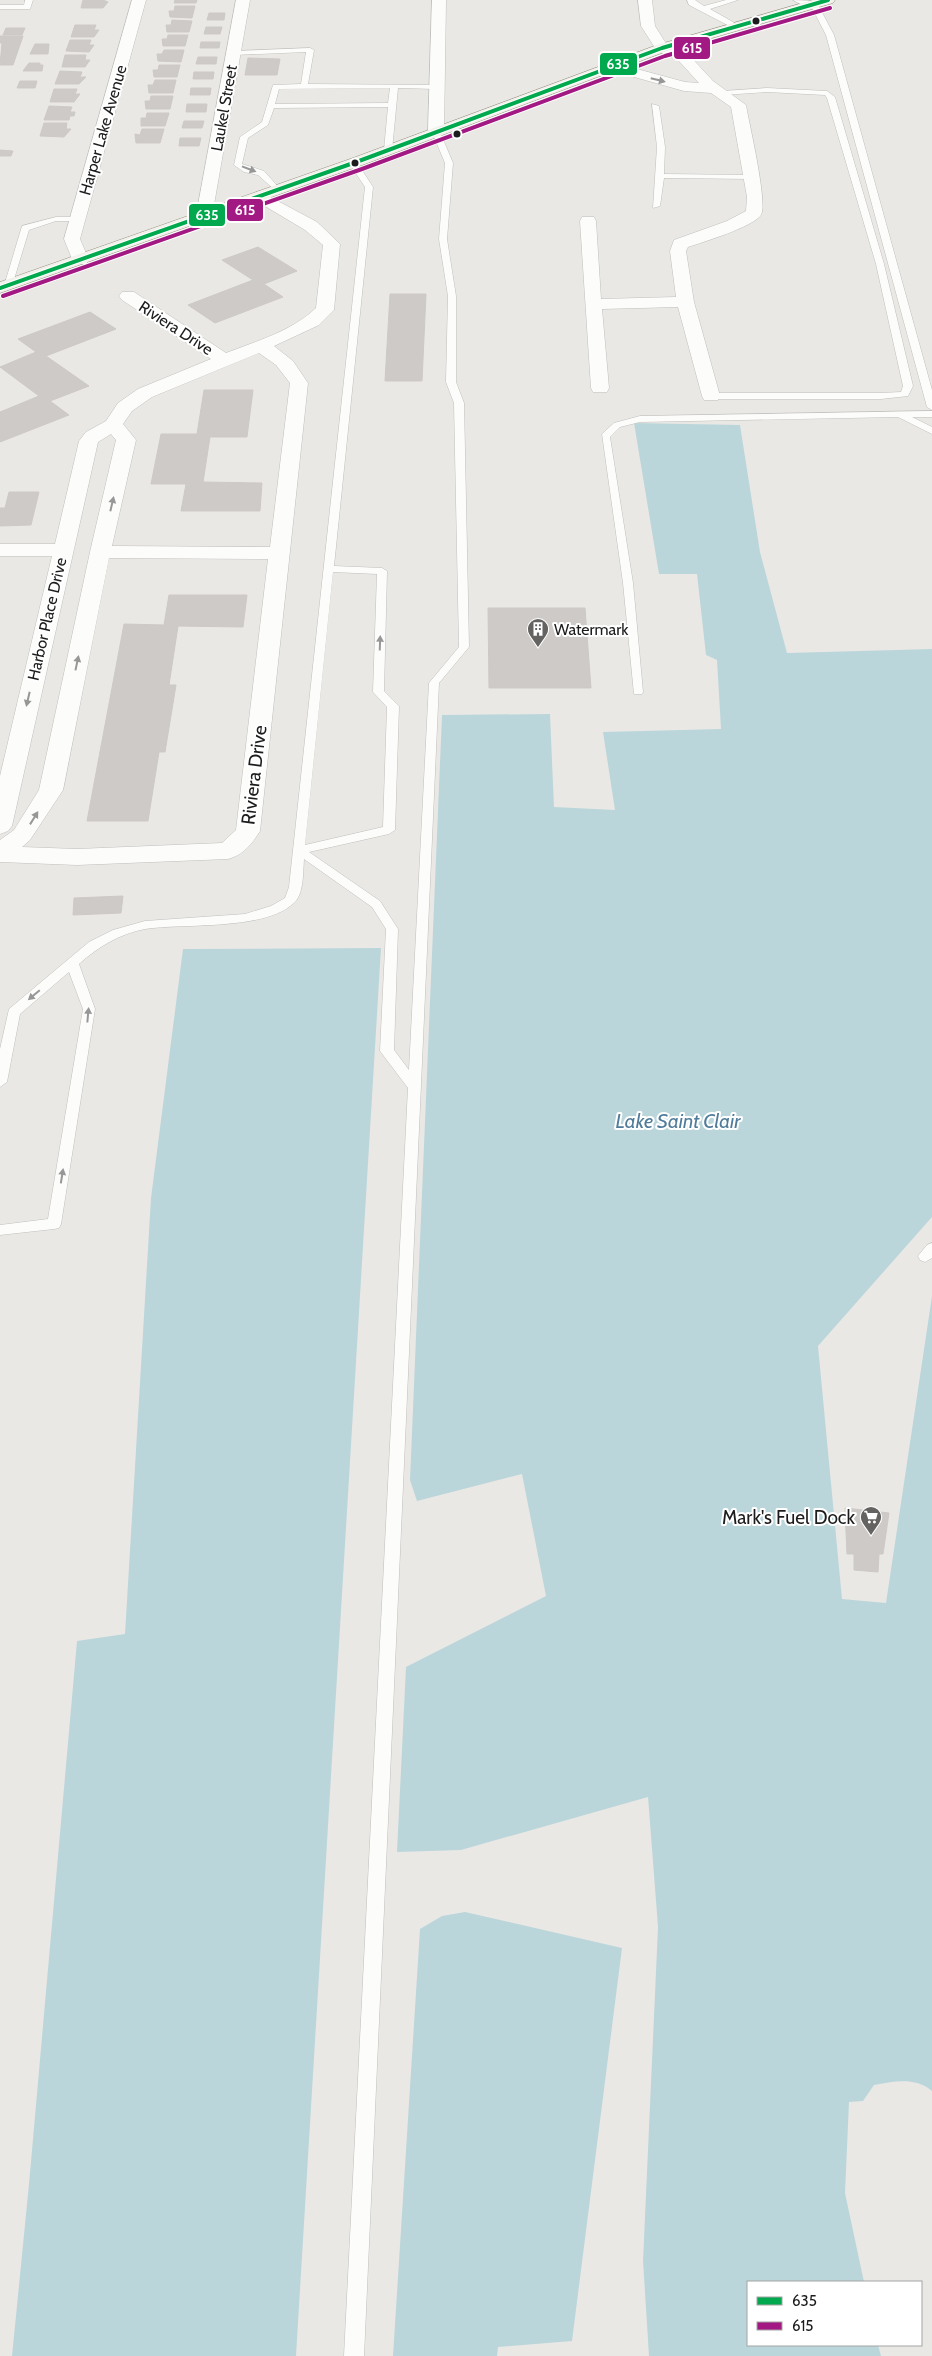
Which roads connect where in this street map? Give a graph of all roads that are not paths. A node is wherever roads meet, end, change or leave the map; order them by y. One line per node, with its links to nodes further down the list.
1 (29, 0): 9 (lane)
2 (139, 0): 31 (street, Harper Lake Avenue)
3 (243, 0): 13 (street, Laukel Street)
4 (439, 0): 17 (street)
5 (645, 0): 12 (street)
6 (691, 0): 10 (lane)
7 (734, 0): 10 (lane)
8 (812, 2): 11 (main road); 42 (lane)
9 (0, 7)
10 (703, 9): 11 (lane)
11 (736, 26): 12 (main road)
12 (662, 48): 14 (main road); 18 (street)
13 (234, 53): 15 (lane); 30 (street, Laukel Street)
14 (611, 66): 18 (street, one-way to 18); 22 (main road)
15 (304, 86): 16 (lane); 20 (lane)
16 (394, 86): 17 (lane); 19 (lane)
17 (436, 87): 22 (street)
18 (719, 91): 26 (street); 41 (lane)
19 (392, 105): 20 (lane); 23 (lane)
20 (271, 106): 27 (lane, one-way to 27)
21 (655, 106): 25 (lane)
22 (436, 132): 23 (main road); 58 (lane)
23 (388, 150): 24 (main road)
24 (352, 163): 27 (main road); 51 (lane)
25 (660, 176): 26 (lane); 29 (lane)
26 (751, 177): 36 (street)
27 (277, 190): 28 (main road)
28 (259, 196): 30 (main road); 38 (street, Riviera Drive)
29 (656, 206)
30 (204, 216): 33 (main road)
31 (78, 219): 33 (street, Harper Lake Avenue); 34 (lane)
32 (588, 221): 37 (street)
33 (80, 260): 34 (main road)
34 (4, 287)
35 (128, 296): 39 (street, Riviera Drive)
36 (685, 302): 37 (street); 41 (street)
37 (593, 304): 40 (street)
38 (260, 346): 39 (street, Riviera Drive); 50 (street, Riviera Drive)
39 (223, 360): 45 (street, Riviera Drive)
40 (600, 388)
41 (711, 396)
42 (932, 407)
43 (932, 414): 44 (lane)
44 (900, 415): 46 (lane); 52 (lane)
45 (113, 425): 48 (street, Harbor Place Drive); 49 (street, Riviera Drive, one-way to 45)
46 (932, 431)
47 (0, 550): 48 (street)
48 (64, 550): 53 (street, Harbor Place Drive, one-way to 53)
49 (100, 552): 50 (street); 55 (street, Riviera Drive, one-way to 49)
50 (279, 553): 55 (street, Riviera Drive)
51 (328, 569): 54 (lane); 54 (lane, one-way to 51)
52 (638, 692)
53 (0, 826)
54 (299, 850): 56 (lane); 58 (lane)
55 (0, 853)
56 (72, 963): 57 (lane, one-way to 57); 59 (lane, one-way to 56)
57 (0, 1082)
58 (414, 1086): 60 (lane)
59 (0, 1230)
60 (354, 2356)

